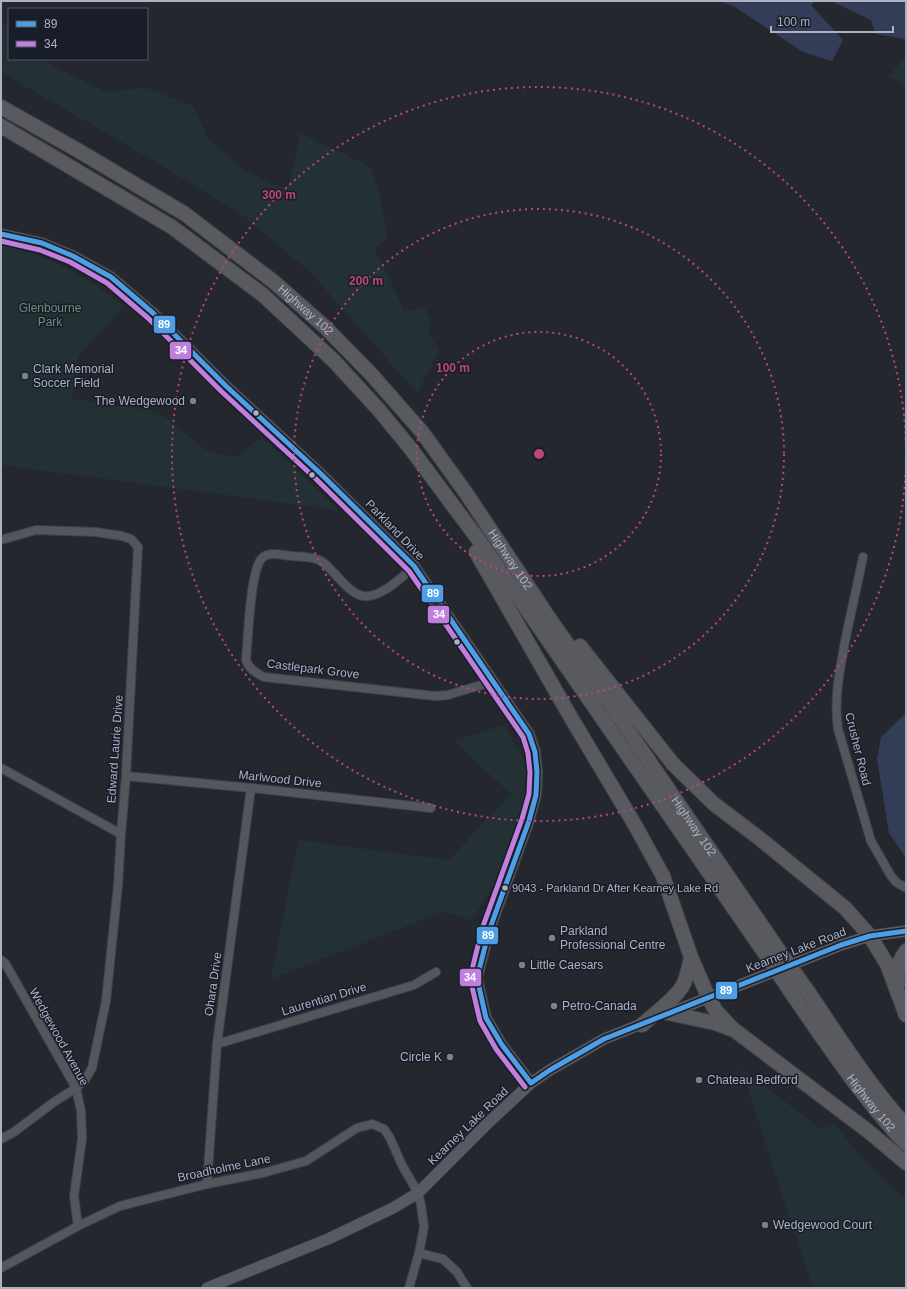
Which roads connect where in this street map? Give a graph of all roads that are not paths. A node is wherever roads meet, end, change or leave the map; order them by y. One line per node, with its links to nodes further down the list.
1 (1, 107): 5 (highway, Highway 102)
2 (1, 126): 4 (highway, Highway 102)
3 (1, 234): 8 (street, Parkland Drive)
4 (437, 485): 18 (highway, Highway 102); 20 (highway)
5 (488, 525): 17 (highway); 18 (highway, Highway 102)
6 (1, 540): 11 (street, Edward Laurie Drive)
7 (864, 557): 15 (street, Crusher Road)
8 (414, 566): 9 (street, Parkland Drive); 9 (street, Castlepark Grove)
9 (494, 681): 30 (street, Parkland Drive)
10 (1, 768): 14 (street)
11 (126, 776): 12 (street, Marlwood Drive); 14 (street, Edward Laurie Drive)
12 (251, 788): 13 (street, Marlwood Drive); 29 (street, Ohara Drive)
13 (431, 808)
14 (121, 834): 31 (street, Edward Laurie Drive)
15 (906, 888)
16 (906, 931): 17 (main road, Kearney Lake Road)
17 (870, 936): 23 (highway); 24 (main road, Kearney Lake Road)
18 (769, 948): 32 (highway, Highway 102, bridge); 34 (highway, Highway 102, bridge)
19 (906, 951): 23 (highway)
20 (691, 957): 24 (highway); 27 (highway)
21 (1, 960): 31 (street, Wedgewood Avenue)
22 (436, 972): 29 (street, Laurentian Drive)
23 (899, 996): 26 (highway)
24 (708, 999): 25 (main road, Kearney Lake Road); 28 (highway)
25 (668, 1013): 27 (main road, Kearney Lake Road); 28 (highway)
26 (906, 1015)
27 (642, 1024): 30 (main road, Kearney Lake Road)
28 (734, 1029): 35 (highway)
29 (217, 1044): 36 (street, Ohara Drive)
30 (531, 1084): 37 (main road, Kearney Lake Road)
31 (76, 1088): 33 (street, Edward Laurie Drive); 38 (street, Wedgewood Avenue)
32 (906, 1126)
33 (1, 1139)
34 (906, 1144)
35 (906, 1163)
36 (207, 1184): 37 (street, Broadholme Lane); 38 (street, Broadholme Lane)
37 (418, 1193): 39 (street, Broadholme Lane); 41 (main road, Kearney Lake Road)
38 (78, 1226): 40 (street, Broadholme Lane)
39 (419, 1253): 42 (street, Broadholme Lane); 43 (street)
40 (1, 1268)
41 (207, 1288)
42 (409, 1288)
43 (467, 1288)

